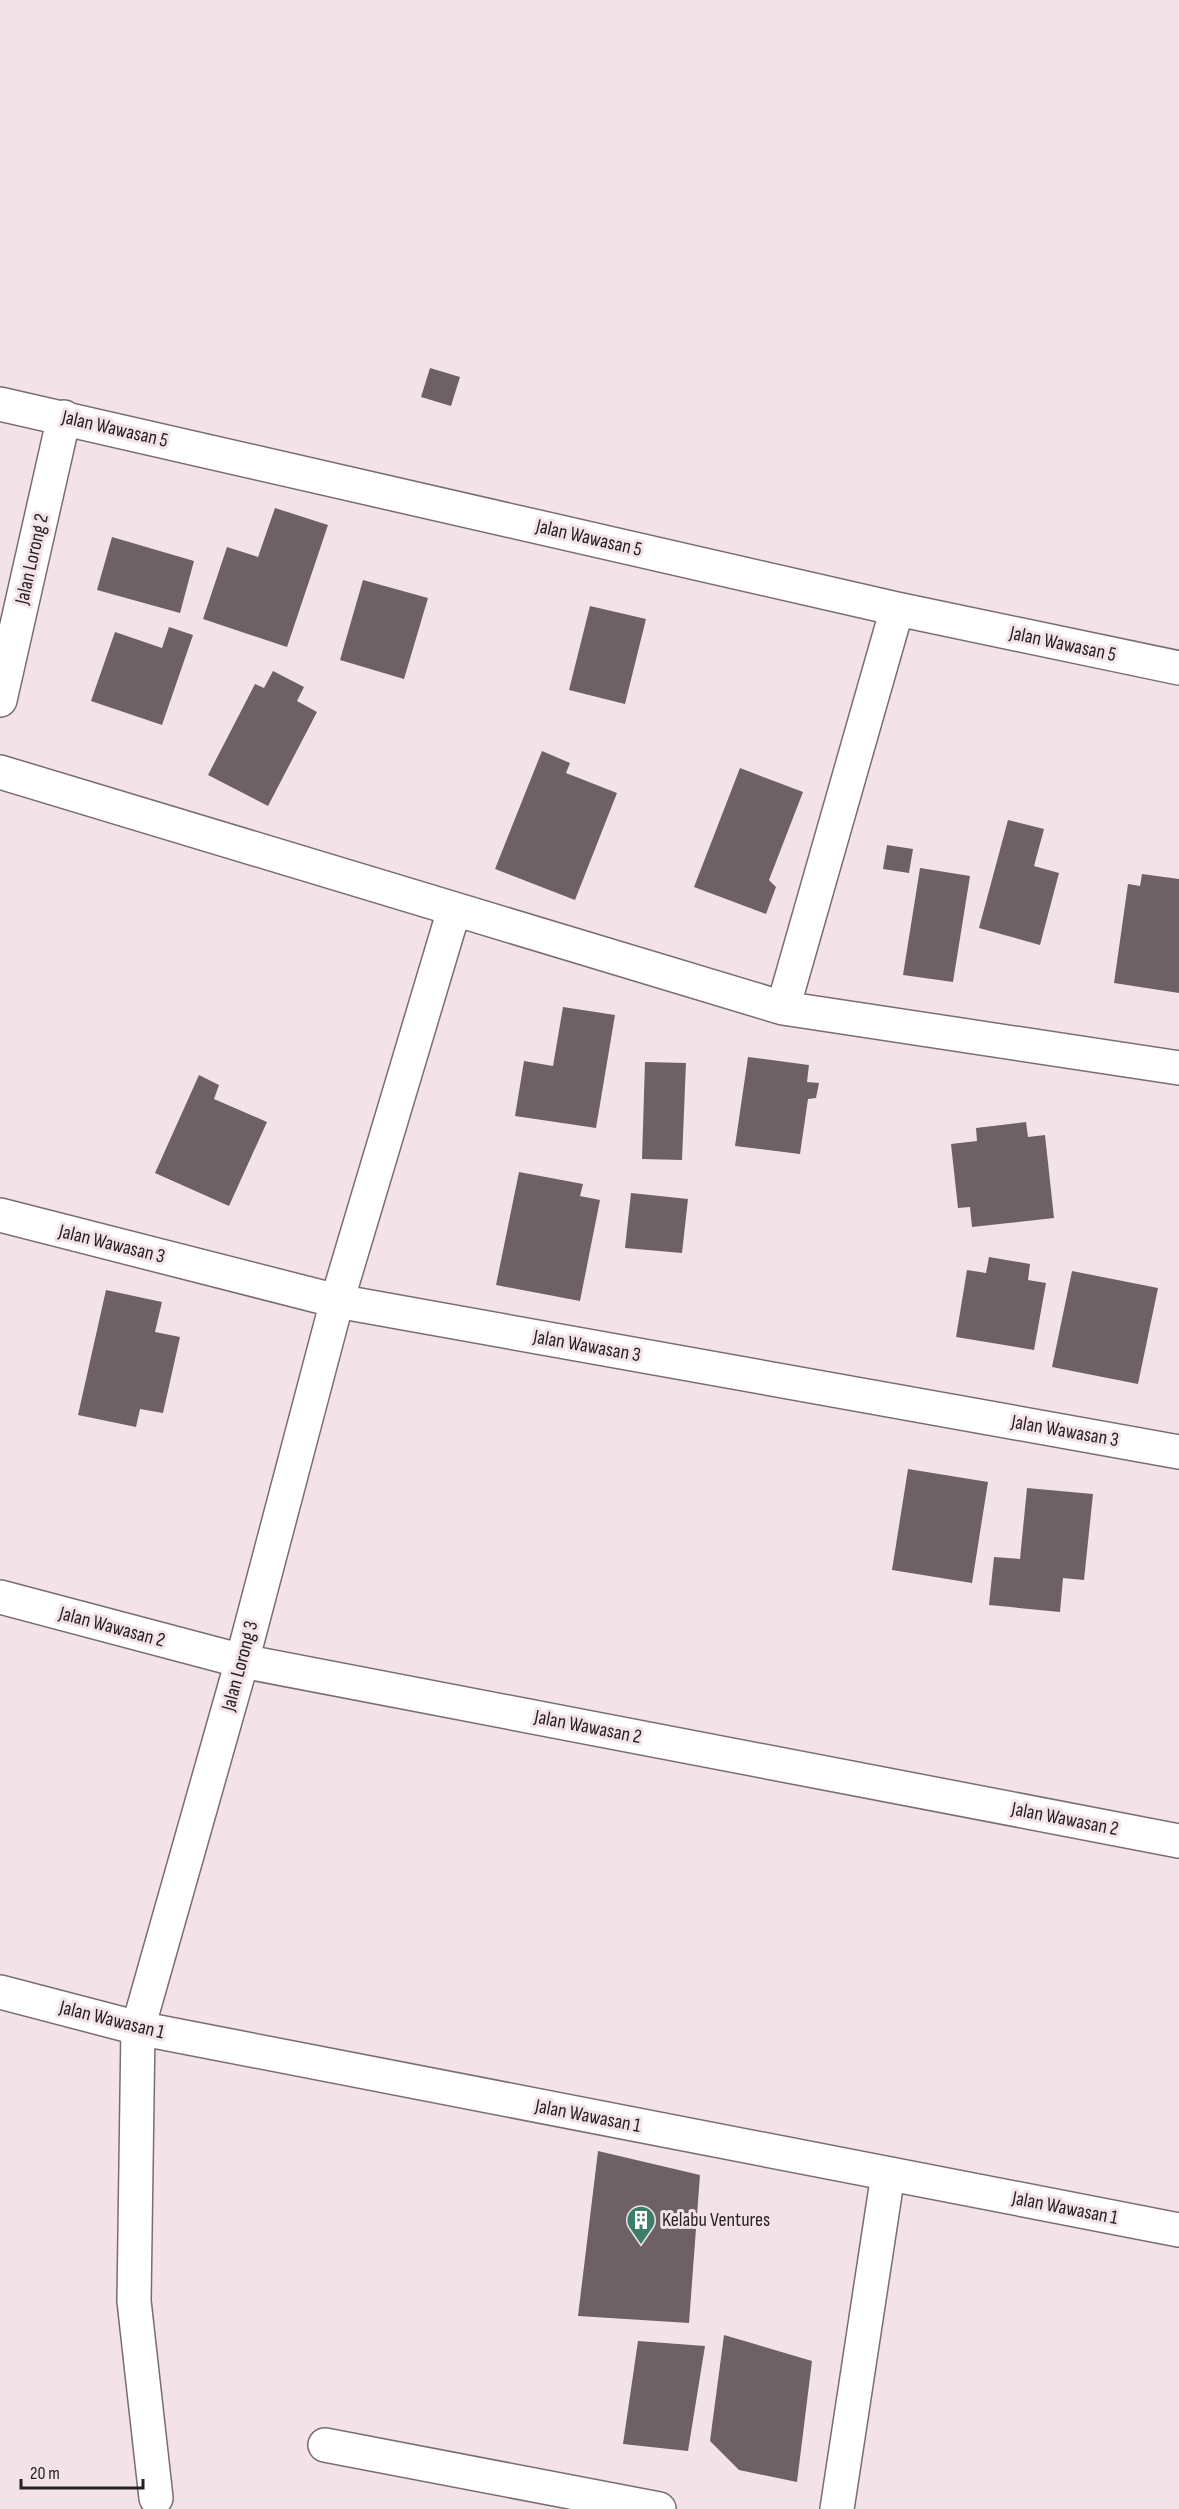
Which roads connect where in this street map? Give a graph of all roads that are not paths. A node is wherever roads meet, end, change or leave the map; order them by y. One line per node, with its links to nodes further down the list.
1 (0, 404): 2 (street, Jalan Wawasan 5)
2 (64, 417): 3 (street, Jalan Wawasan 5); 5 (street, Jalan Lorong 2)
3 (897, 609): 4 (street, Jalan Wawasan 5); 8 (street)
4 (1179, 668)
5 (0, 700)
6 (0, 772): 7 (street)
7 (454, 910): 8 (street); 11 (street, Jalan Lorong 3)
8 (783, 1008): 9 (street)
9 (1179, 1068)
10 (0, 1215): 11 (street, Jalan Wawasan 3)
11 (337, 1301): 12 (street, Jalan Wawasan 3); 14 (street, Jalan Lorong 3)
12 (1179, 1452)
13 (0, 1597): 14 (street, Jalan Wawasan 2)
14 (242, 1661): 15 (street, Jalan Wawasan 2); 17 (street, Jalan Lorong 3)
15 (1179, 1841)
16 (0, 1992): 17 (street, Jalan Wawasan 1)
17 (138, 2028): 18 (street, Jalan Wawasan 1); 21 (street, Jalan Lorong 3)
18 (888, 2174): 19 (street, Jalan Wawasan 1); 23 (street)
19 (1179, 2230)
20 (325, 2445): 22 (street)
21 (156, 2498)
22 (659, 2509)
23 (837, 2509)

